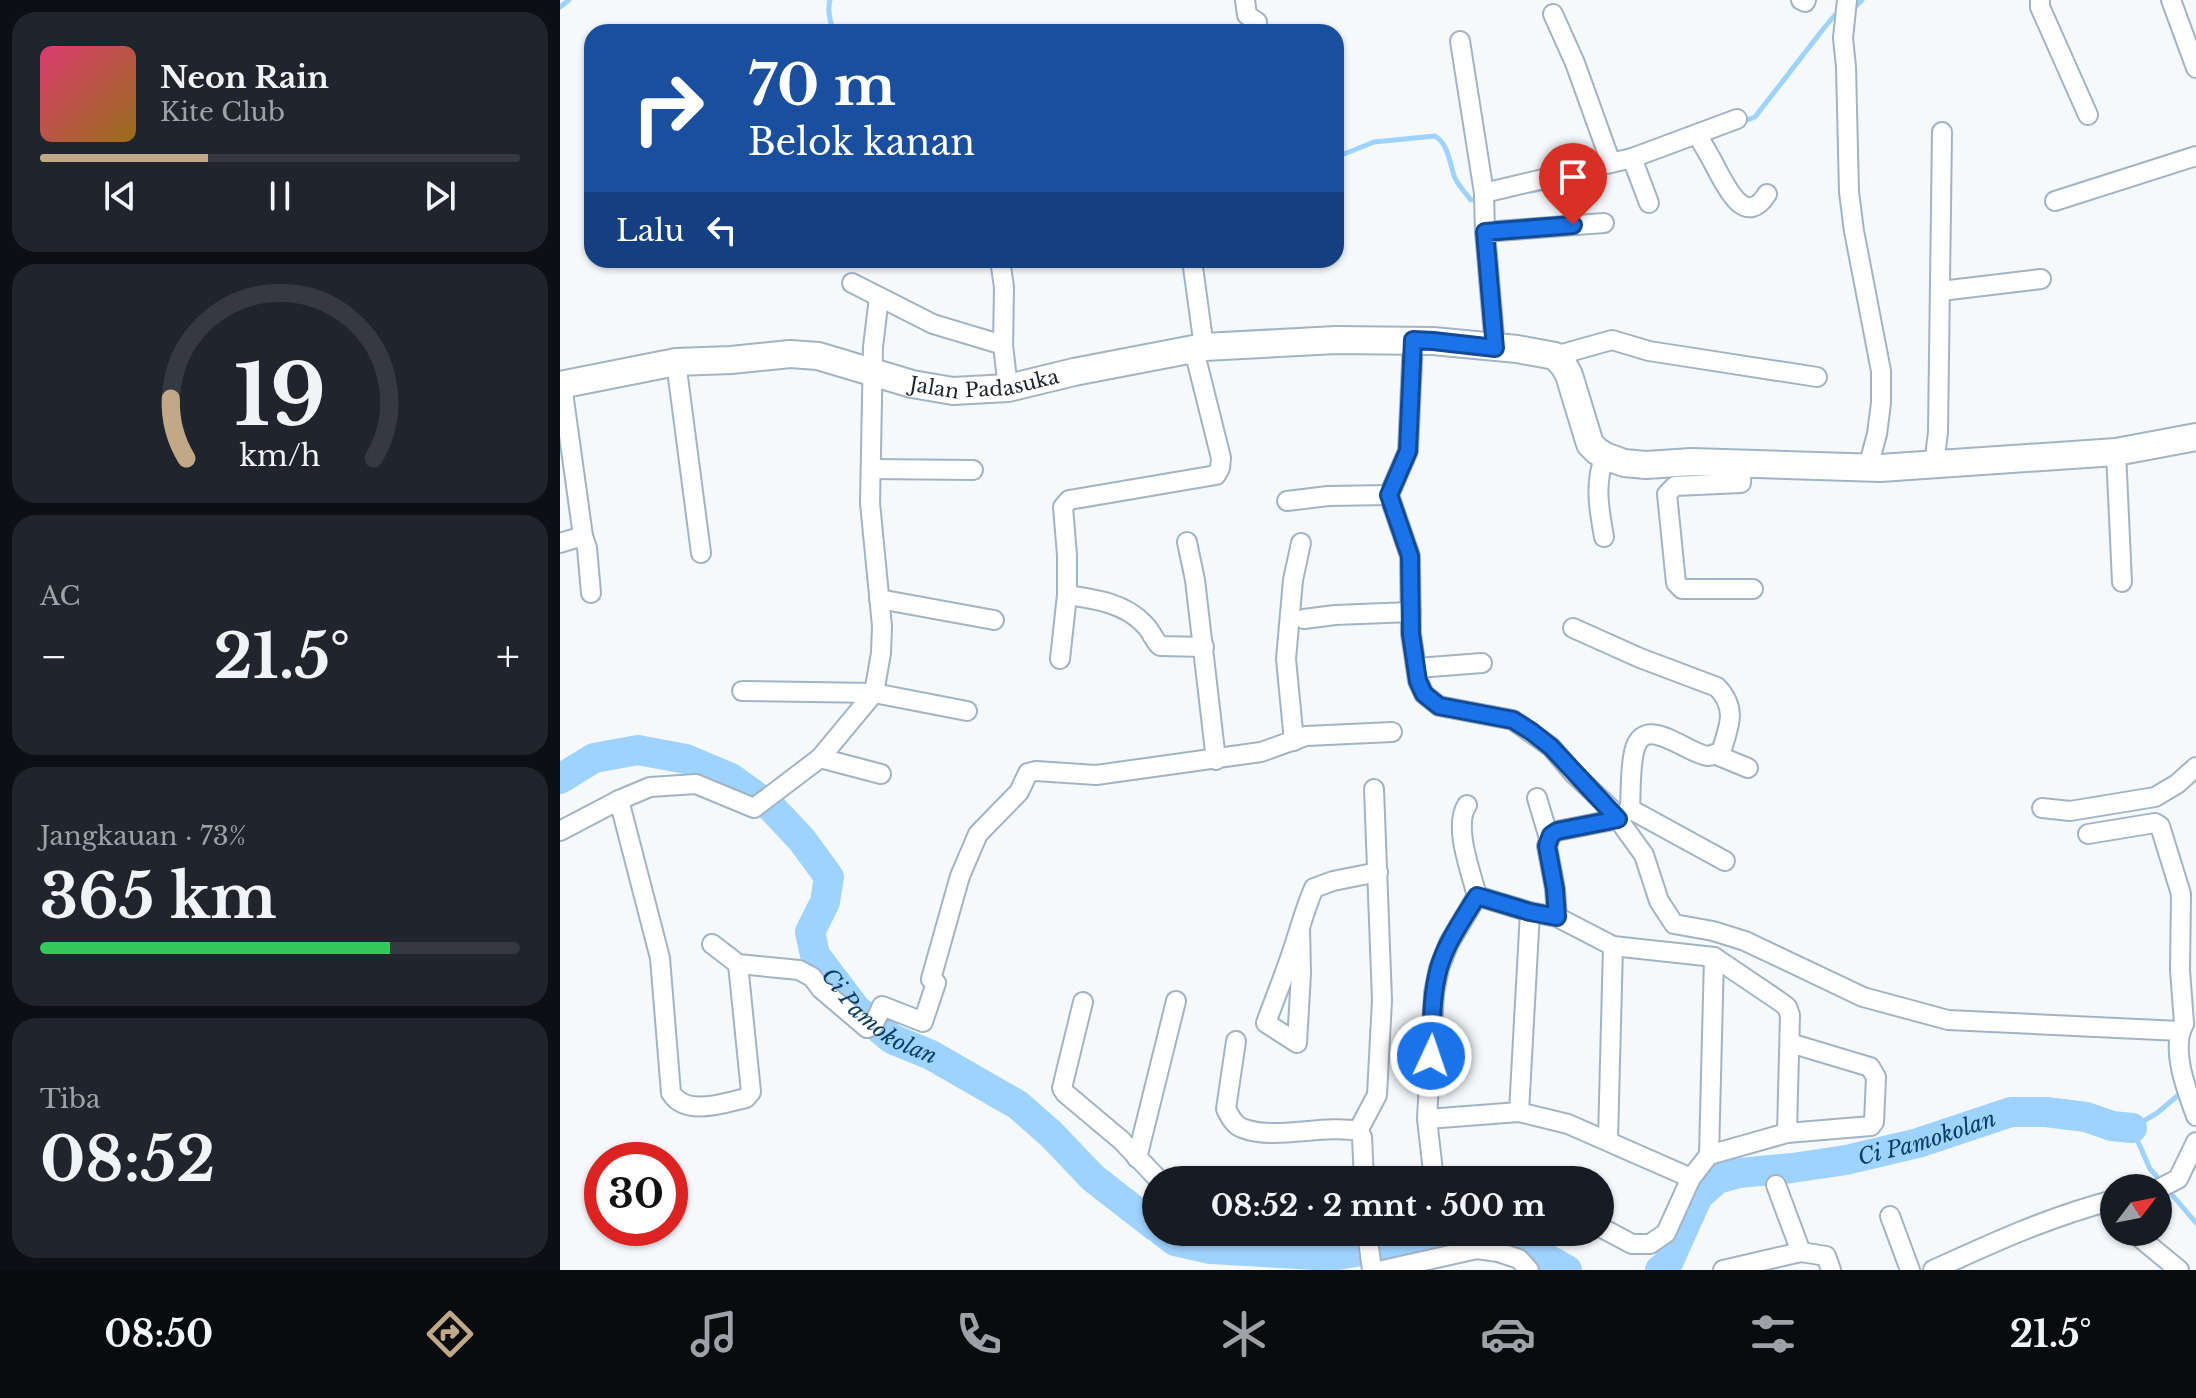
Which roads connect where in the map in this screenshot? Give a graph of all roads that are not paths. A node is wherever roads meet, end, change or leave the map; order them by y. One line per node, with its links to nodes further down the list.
1 (1245, 0): 6 (street)
2 (1847, 0): 44 (street)
3 (2040, 0): 10 (street)
4 (2171, 0): 7 (street)
5 (1553, 14): 16 (street)
6 (1257, 24)
7 (2189, 26): 9 (street)
8 (1460, 41): 17 (street)
9 (2196, 68)
10 (2088, 115)
11 (1737, 119): 13 (street)
12 (1942, 132): 27 (street)
13 (1697, 134): 15 (street); 18 (street)
14 (2196, 156): 19 (street)
15 (1632, 158): 16 (street); 20 (street)
16 (1611, 163): 17 (street)
17 (1484, 193): 22 (street)
18 (1767, 194)
19 (2055, 201)
20 (1649, 203)
21 (1604, 223): 22 (street)
22 (1485, 232): 31 (street)
23 (1001, 268): 30 (street)
24 (1193, 268): 32 (street)
25 (2041, 279): 27 (street)
26 (852, 283): 28 (street)
27 (1941, 291): 43 (street)
28 (879, 297): 30 (street); 35 (street)
29 (1413, 340): 31 (street, Jalan Padasuka); 32 (street, Jalan Padasuka); 47 (street)
30 (1003, 345): 38 (street)
31 (1495, 348): 33 (street, Jalan Padasuka)
32 (1199, 349): 38 (street, Jalan Padasuka); 58 (street)
33 (1555, 356): 36 (street); 41 (street)
34 (676, 362): 35 (street, Jalan Padasuka); 37 (street, Jalan Padasuka); 54 (street)
35 (872, 373): 38 (street, Jalan Padasuka); 45 (street)
36 (1817, 377)
37 (561, 385): 49 (street)
38 (1008, 388)
39 (2196, 437): 40 (street)
40 (2116, 452): 43 (street); 55 (street)
41 (1605, 456): 42 (street); 50 (street)
42 (1742, 464): 44 (street); 56 (street)
43 (1934, 465): 44 (street)
44 (1868, 467)
45 (871, 469): 46 (street); 59 (street)
46 (973, 470)
47 (1389, 495): 48 (street); 60 (street)
48 (1287, 501)
49 (583, 536): 52 (street); 57 (street)
50 (1604, 537)
51 (1187, 542): 64 (street)
52 (560, 543)
53 (1301, 543): 72 (street)
54 (701, 553)
55 (2122, 582)
56 (1753, 589)
57 (591, 593)
58 (1067, 595): 64 (street); 65 (street)
59 (879, 599): 62 (street); 69 (street)
60 (1411, 612): 61 (street); 67 (street)
61 (1304, 619)
62 (994, 620)
63 (1573, 628): 73 (street)
64 (1204, 647): 75 (street)
65 (1060, 659)
66 (1482, 663): 67 (street)
67 (1417, 668): 84 (street)
68 (742, 691): 69 (street)
69 (874, 693): 70 (street); 74 (street)
70 (967, 711)
71 (1392, 732): 72 (street)
72 (1294, 741): 75 (street)
73 (1714, 754): 77 (street); 84 (street)
74 (820, 758): 78 (street); 81 (street)
75 (1216, 760): 97 (street)
76 (2196, 767): 83 (street)
77 (1748, 768)
78 (881, 774)
79 (1374, 789): 89 (street)
80 (1537, 798): 87 (street)
81 (619, 800): 85 (street); 97 (street)
82 (1467, 805): 90 (street)
83 (2042, 808)
84 (1624, 814): 87 (street); 88 (street); 100 (street)
85 (560, 831)
86 (2088, 834): 100 (street)
87 (1549, 838): 92 (street)
88 (1725, 861)
89 (1378, 872): 93 (street); 106 (street)
90 (1477, 896): 91 (street); 105 (street)
91 (1530, 912): 92 (street); 103 (street)
92 (1557, 917): 95 (street)
93 (1300, 927): 93 (street)
94 (712, 944): 97 (street)
95 (1613, 946): 96 (street); 108 (street)
96 (1714, 957): 102 (street); 110 (street)
97 (738, 964)
98 (1176, 1001): 111 (street)
99 (1083, 1002): 111 (street)
100 (2187, 1023): 104 (street)
101 (1236, 1041): 106 (street)
102 (1790, 1043): 107 (street); 107 (street)
103 (1519, 1112): 105 (street); 108 (street)
104 (2196, 1116)
105 (1427, 1119): 114 (street)
106 (1358, 1131): 113 (street)
107 (1787, 1133): 110 (street)
108 (1608, 1140): 115 (street)
109 (2196, 1142): 116 (street)
110 (1709, 1155): 115 (street)
111 (1137, 1158): 112 (street)
112 (1145, 1166)
113 (1363, 1166)
114 (1432, 1166)
115 (1691, 1178): 120 (street)
116 (2172, 1182)
117 (1776, 1185): 123 (street)
118 (2100, 1204): 124 (street)
119 (1890, 1216): 129 (street)
120 (1614, 1234)
121 (1370, 1246): 125 (street)
122 (2150, 1246): 131 (street)
123 (1801, 1252): 127 (street); 128 (street)
124 (1961, 1264): 130 (street)
125 (1375, 1267): 126 (street)
126 (1529, 1270)
127 (1723, 1270)
128 (1831, 1270)
129 (1910, 1270)
130 (1933, 1270)
131 (2179, 1270)

